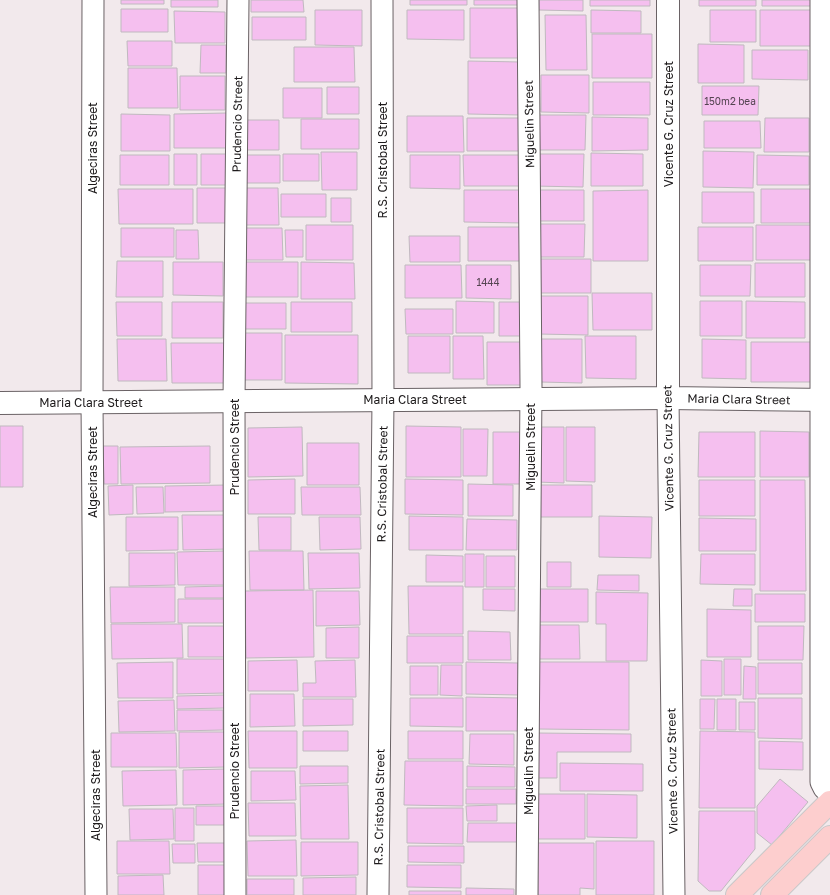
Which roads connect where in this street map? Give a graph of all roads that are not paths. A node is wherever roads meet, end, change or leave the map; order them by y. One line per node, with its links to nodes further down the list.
1 (93, 0): 13 (street, Algeciras Street)
2 (238, 0): 11 (street, Prudencio Street)
3 (382, 0): 9 (street, R.S. Cristobal Street)
4 (528, 0): 7 (street, Miguelin Street)
5 (668, 0): 8 (street, Vicente G. Cruz Street)
6 (821, 0): 10 (street)
7 (531, 398): 8 (street, Maria Clara Street); 9 (street, Maria Clara Street); 20 (street, Miguelin Street)
8 (668, 398): 10 (street, Maria Clara Street); 21 (street, Vicente G. Cruz Street)
9 (383, 400): 11 (street, Maria Clara Street); 19 (street, R.S. Cristobal Street)
10 (826, 400): 14 (street)
11 (234, 401): 13 (street, Maria Clara Street); 18 (street, Prudencio Street)
12 (0, 402): 13 (street, Maria Clara Street)
13 (92, 402): 17 (street, Algeciras Street)
14 (830, 794)
15 (830, 802): 22 (main road)
16 (830, 837): 23 (main road)
17 (96, 895)
18 (235, 895)
19 (378, 895)
20 (527, 895)
21 (674, 895)
22 (738, 895)
23 (772, 895)

